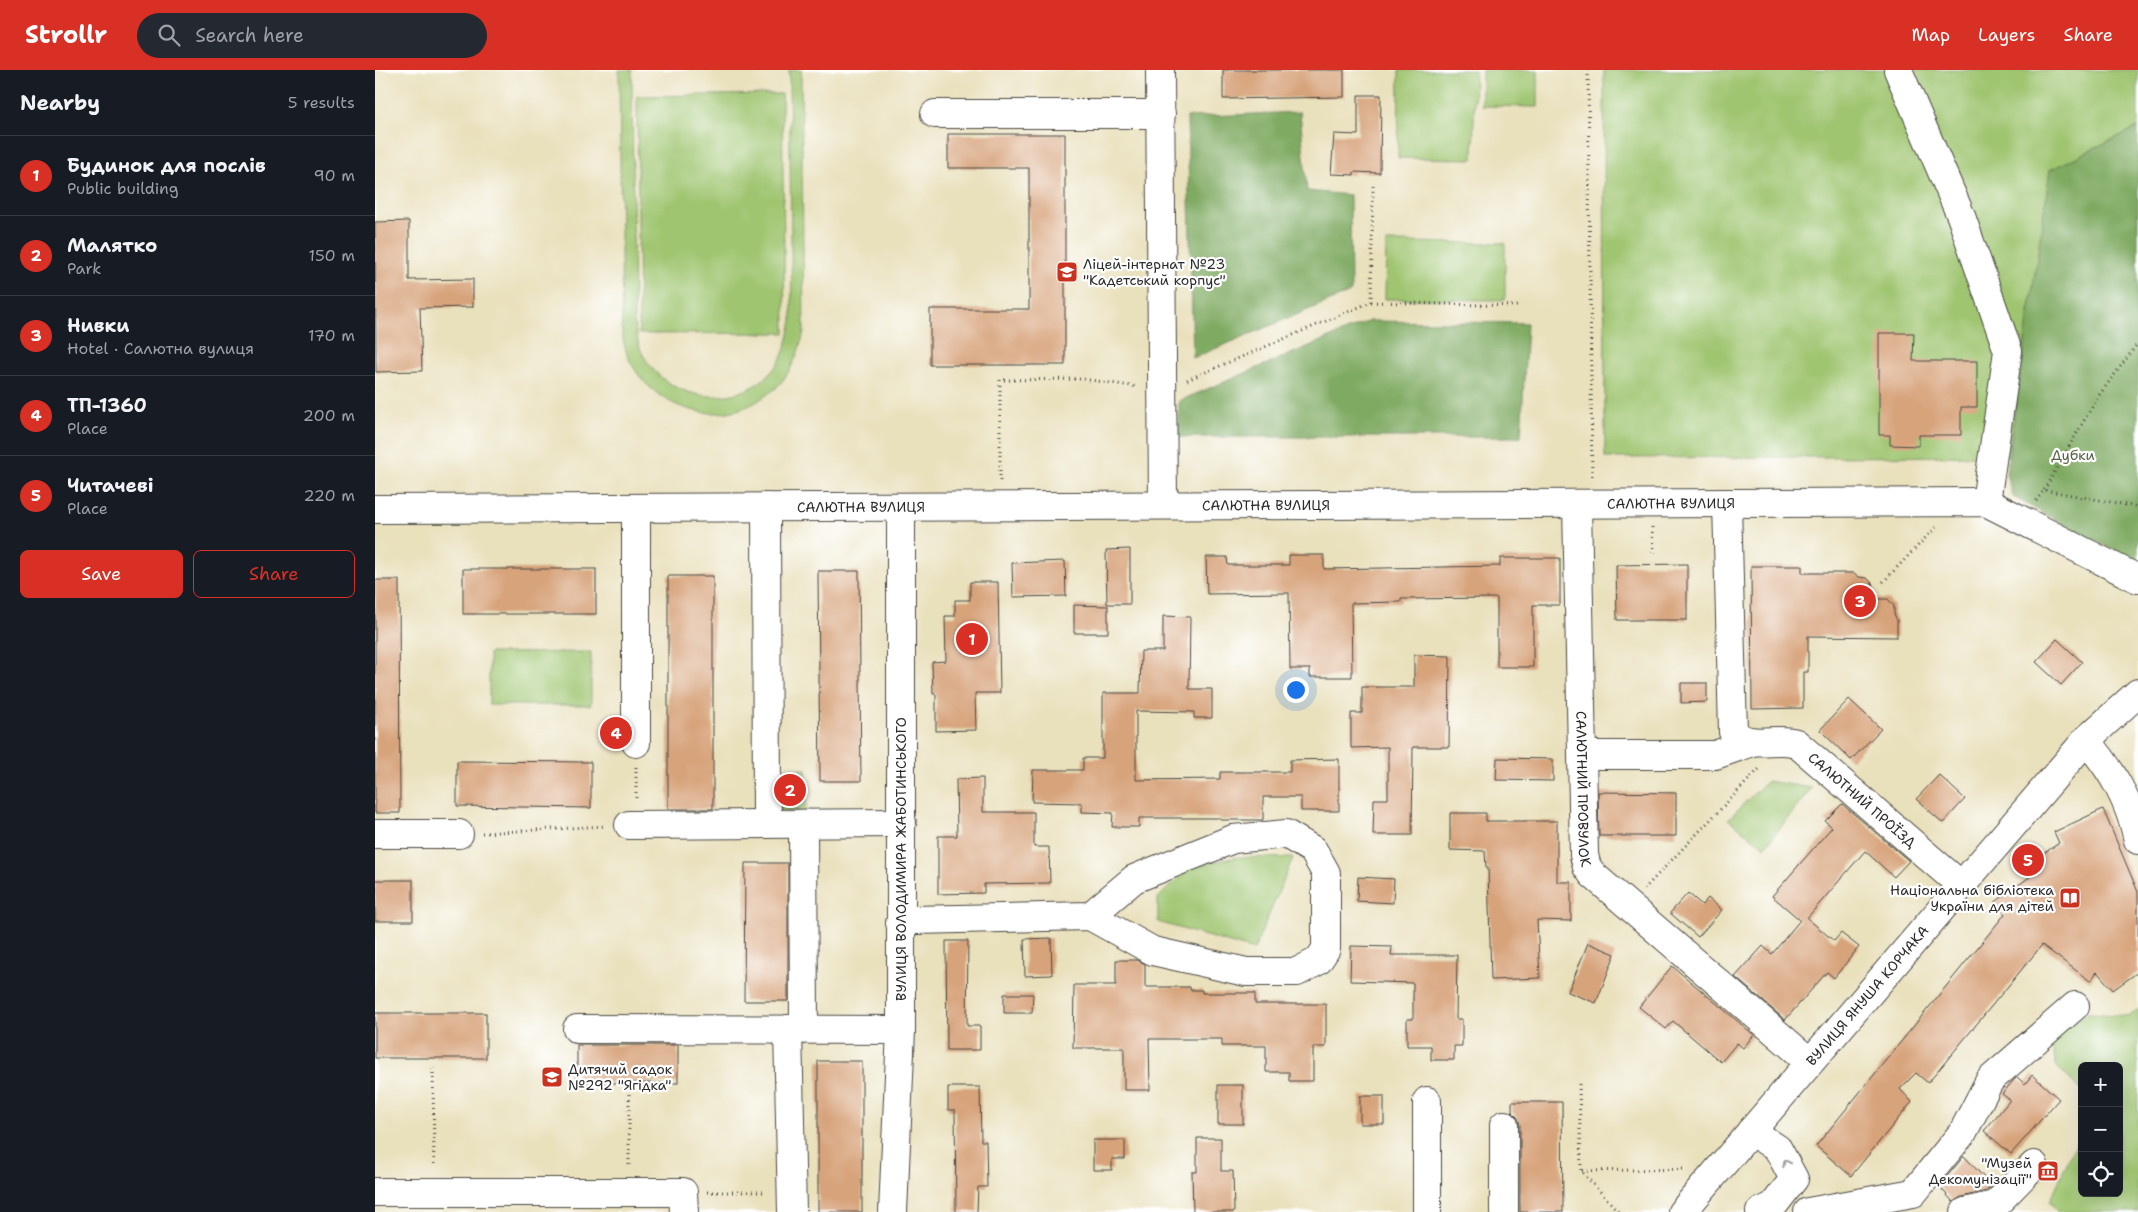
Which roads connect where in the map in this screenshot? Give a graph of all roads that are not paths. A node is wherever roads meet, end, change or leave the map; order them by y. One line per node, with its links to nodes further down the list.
1 (1160, 70): 4 (street)
2 (1898, 70): 5 (street)
3 (935, 114): 4 (street)
4 (1161, 114): 8 (street)
5 (1986, 502): 6 (street, САЛЮТНА ВУЛИЦЯ); 13 (street, САЛЮТНА ВУЛИЦЯ)
6 (1727, 503): 7 (street, САЛЮТНА ВУЛИЦЯ); 16 (street)
7 (1584, 504): 8 (street, САЛЮТНА ВУЛИЦЯ); 18 (street, САЛЮТНИЙ ПРОВУЛОК)
8 (1163, 505): 10 (street, САЛЮТНА ВУЛИЦЯ)
9 (766, 507): 10 (street, САЛЮТНА ВУЛИЦЯ); 11 (street, САЛЮТНА ВУЛИЦЯ); 20 (street)
10 (901, 507): 19 (street, ВУЛИЦЯ ВОЛОДИМИРА ЖАБОТИНСЬКОГО)
11 (636, 508): 12 (street, САЛЮТНА ВУЛИЦЯ); 17 (street)
12 (375, 509)
13 (2138, 579)
14 (2138, 693): 15 (street, ВУЛИЦЯ ЯНУША КОРЧАКА)
15 (2086, 740): 25 (street); 26 (street, ВУЛИЦЯ ЯНУША КОРЧАКА)
16 (1752, 742): 18 (street); 26 (street, САЛЮТНИЙ ПРОЇЗД)
17 (636, 744)
18 (1583, 755): 33 (street, САЛЮТНИЙ ПРОВУЛОК)
19 (902, 823): 21 (street); 28 (street, ВУЛИЦЯ ВОЛОДИМИРА ЖАБОТИНСЬКОГО)
20 (767, 824): 21 (street); 22 (street)
21 (803, 824): 31 (street)
22 (633, 825)
23 (375, 834): 24 (street)
24 (459, 834)
25 (2138, 840)
26 (1962, 886): 33 (street, ВУЛИЦЯ ЯНУША КОРЧАКА)
27 (1090, 916): 27 (street); 28 (street)
28 (901, 922): 32 (street, ВУЛИЦЯ ВОЛОДИМИРА ЖАБОТИНСЬКОГО)
29 (2075, 1006): 46 (street)
30 (577, 1029): 31 (street)
31 (796, 1030): 32 (street); 40 (street)
32 (901, 1030): 41 (street, ВУЛИЦЯ ВОЛОДИМИРА ЖАБОТИНСЬКОГО)
33 (1810, 1062): 36 (street, ВУЛИЦЯ ЯНУША КОРЧАКА)
34 (1427, 1101): 42 (street)
35 (1504, 1125): 43 (street)
36 (1751, 1131): 44 (street, ВУЛИЦЯ ЯНУША КОРЧАКА); 45 (street, one-way to 36)
37 (2035, 1165): 47 (street)
38 (375, 1192): 39 (street)
39 (683, 1202)
40 (792, 1202)
41 (893, 1212)
42 (1427, 1212)
43 (1504, 1212)
44 (1682, 1212)
45 (1760, 1212)
46 (1808, 1212)
47 (1965, 1212)

